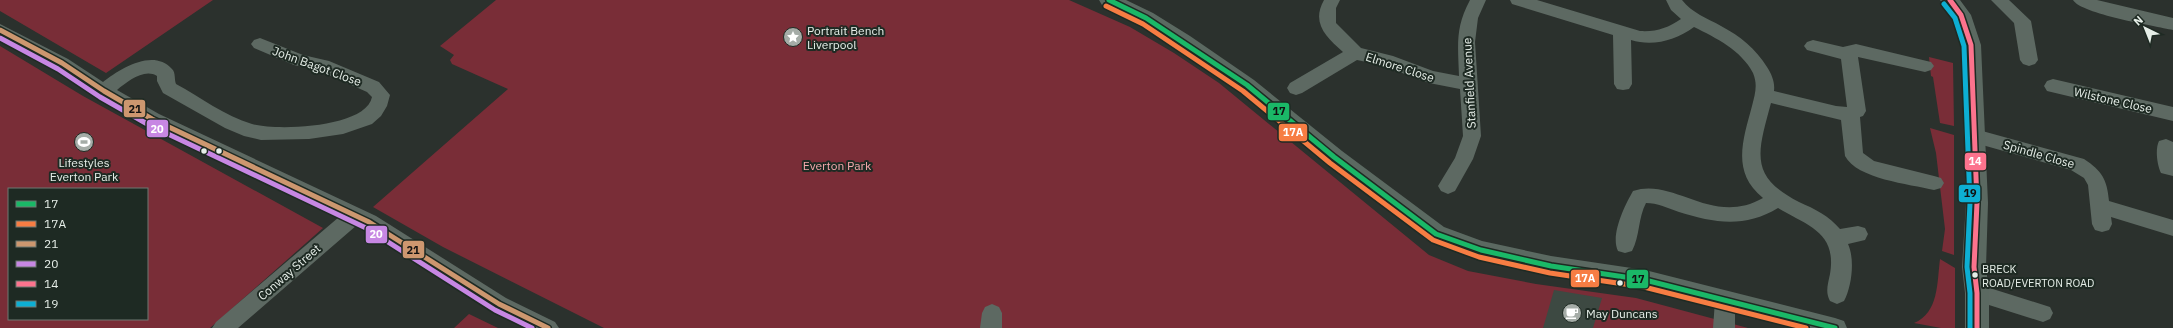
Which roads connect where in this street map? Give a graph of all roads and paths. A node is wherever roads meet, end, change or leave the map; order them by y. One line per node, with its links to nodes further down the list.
1 (1332, 0): 15 (street, Elmore Close)
2 (1478, 0): 19 (street, Stanfield Avenue)
3 (1518, 0): 12 (street)
4 (1674, 0): 9 (street)
5 (1950, 0): 27 (main road)
6 (1999, 0): 17 (street)
7 (2083, 0): 10 (street)
8 (1114, 1): 40 (main road)
9 (1693, 18): 12 (street); 24 (street)
10 (2173, 24)
11 (0, 30): 23 (street)
12 (1622, 32): 20 (street)
13 (260, 44): 23 (street, John Bagot Close)
14 (1813, 46): 16 (street)
15 (1354, 53): 19 (street, Elmore Close); 22 (street, Elmore Close)
16 (1849, 55): 18 (street); 25 (street)
17 (2029, 60)
18 (1925, 66)
19 (1468, 82): 31 (street, Stanfield Avenue)
20 (1623, 84)
21 (2053, 86): 26 (street, Wilstone Close)
22 (1296, 88)
23 (104, 91): 33 (street)
24 (1765, 95): 25 (street); 32 (street)
25 (1850, 114): 30 (street)
26 (2173, 114)
27 (1975, 136): 34 (street, Spindle Close); 38 (main road)
28 (2166, 146): 29 (street)
29 (2173, 169)
30 (1934, 183)
31 (1448, 186)
32 (1776, 200): 36 (street); 37 (street)
33 (355, 215): 42 (street, Conway Street); 43 (street)
34 (2173, 228)
35 (1858, 234): 36 (street)
36 (1835, 238): 39 (street)
37 (1624, 245)
38 (1977, 293): 41 (street); 46 (main road)
39 (1837, 295)
40 (1725, 301): 44 (street); 45 (main road)
41 (2043, 313)
42 (223, 328)
43 (548, 328)
44 (1724, 328)
45 (1835, 328)
46 (1977, 328)

